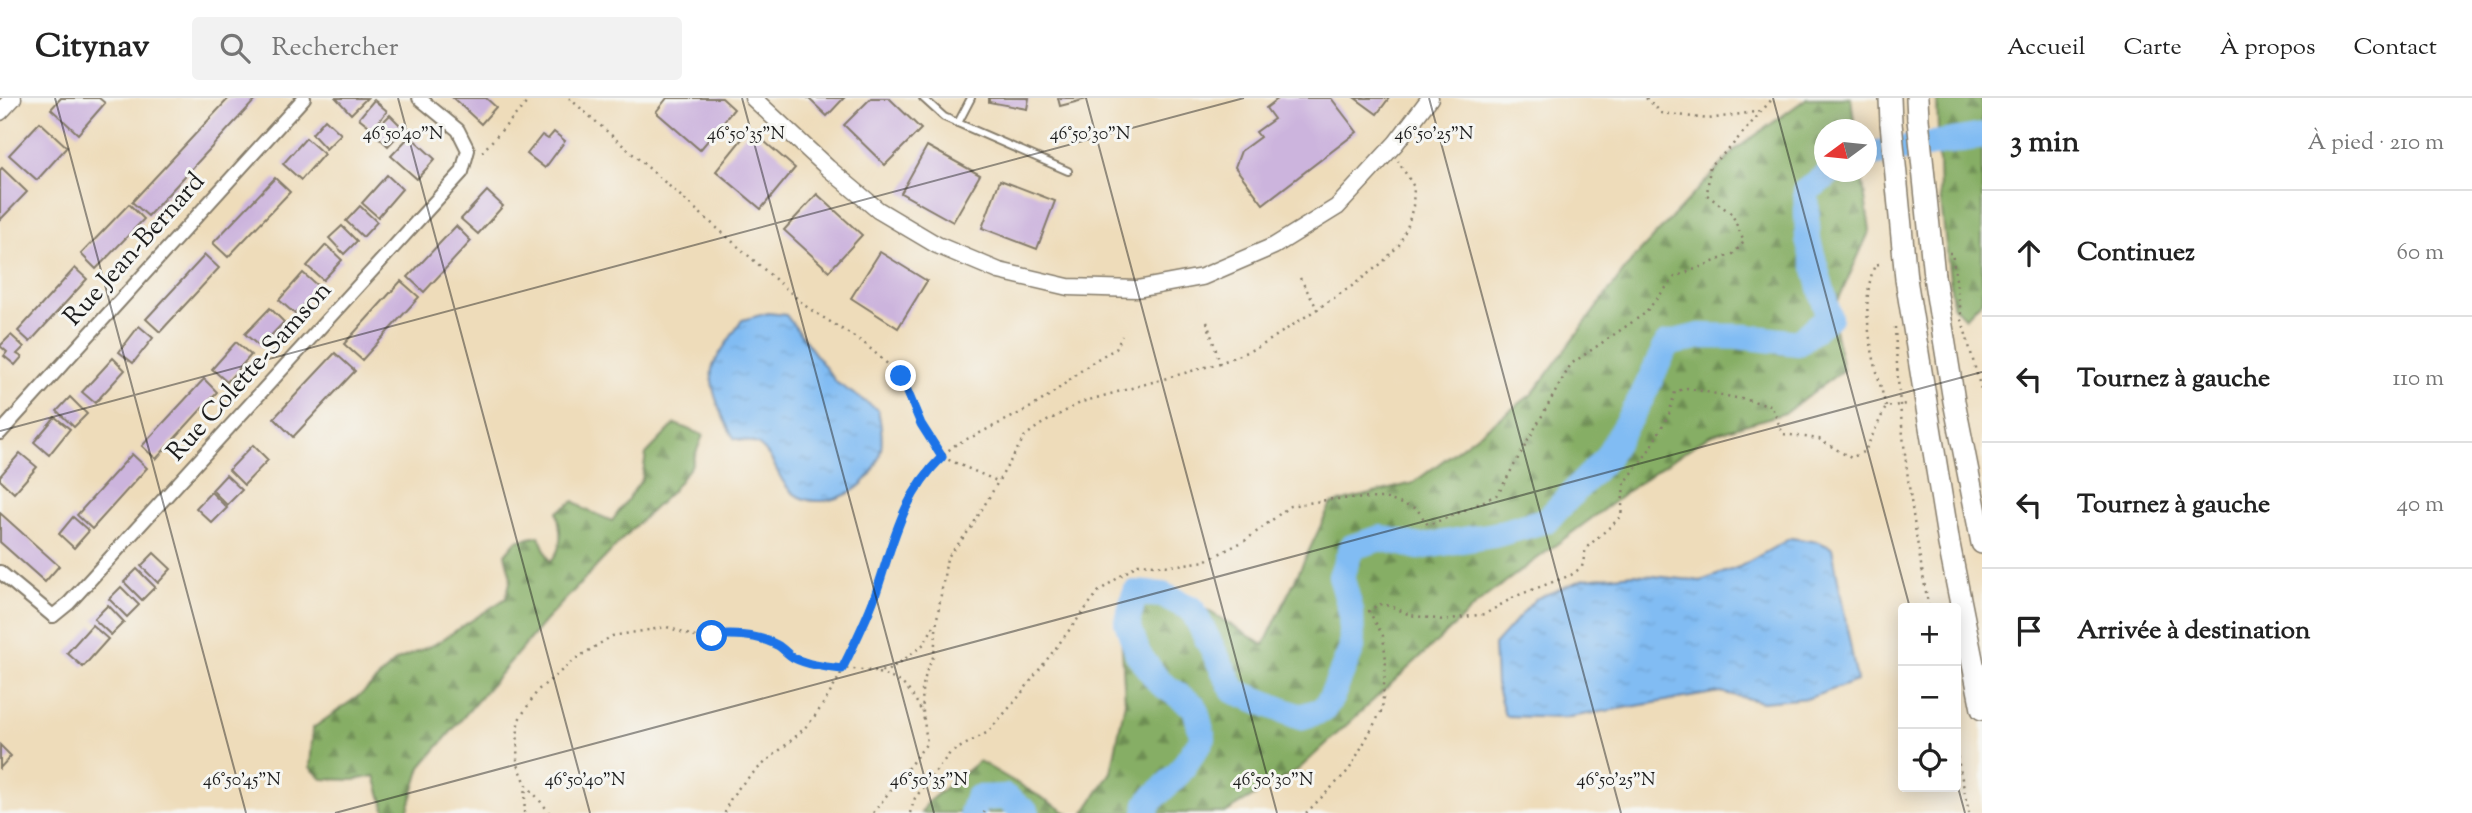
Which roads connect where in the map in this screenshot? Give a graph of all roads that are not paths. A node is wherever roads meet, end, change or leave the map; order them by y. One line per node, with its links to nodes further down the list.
1 (13, 98): 10 (street)
2 (304, 98): 13 (street, Rue Jean-Bernard)
3 (419, 98): 15 (street, Rue Colette-Samson)
4 (753, 98): 7 (street)
5 (923, 98): 11 (lane)
6 (971, 98): 11 (lane)
7 (1430, 98)
8 (1890, 98): 16 (highway, bridge)
9 (1917, 109): 14 (highway, bridge)
10 (0, 112)
11 (958, 123): 12 (lane)
12 (1068, 171)
13 (0, 433)
14 (1982, 543)
15 (0, 572)
16 (1982, 709)

